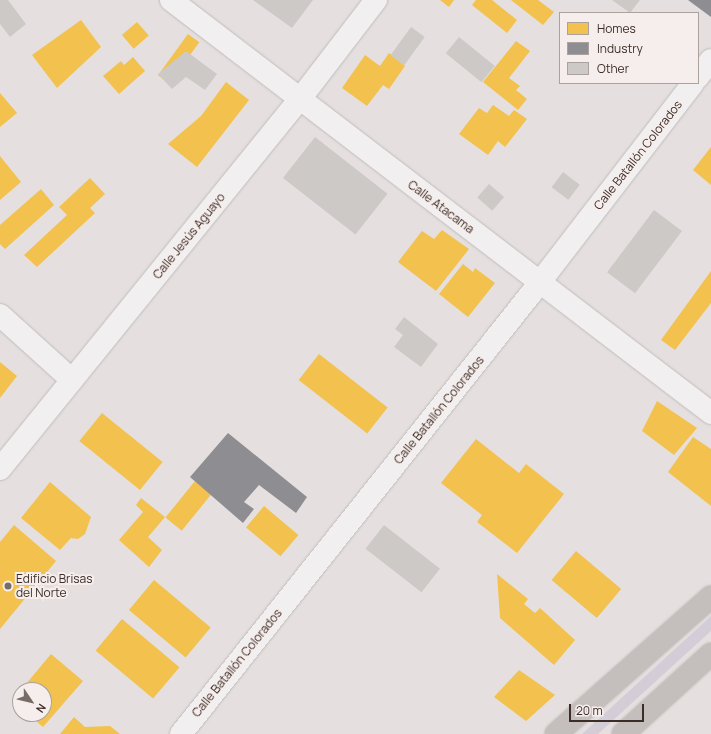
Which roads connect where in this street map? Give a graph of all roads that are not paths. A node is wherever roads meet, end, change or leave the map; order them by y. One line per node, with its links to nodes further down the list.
1 (171, 0): 6 (street, Calle Atacama)
2 (376, 0): 6 (street, Calle Jesús Aguayo)
3 (711, 60): 4 (street)
4 (699, 76)
5 (692, 84): 7 (street, Calle Batallón Colorados)
6 (300, 99): 7 (street, Calle Atacama); 9 (street, Calle Jesús Aguayo)
7 (540, 282): 10 (street, Calle Atacama); 14 (street, Calle Batallón Colorados)
8 (0, 316): 9 (street)
9 (72, 380): 11 (street, Calle Jesús Aguayo)
10 (711, 413)
11 (0, 469)
12 (711, 597): 15 (main road)
13 (711, 654): 16 (main road)
14 (181, 734)
15 (556, 734)
16 (623, 734)

